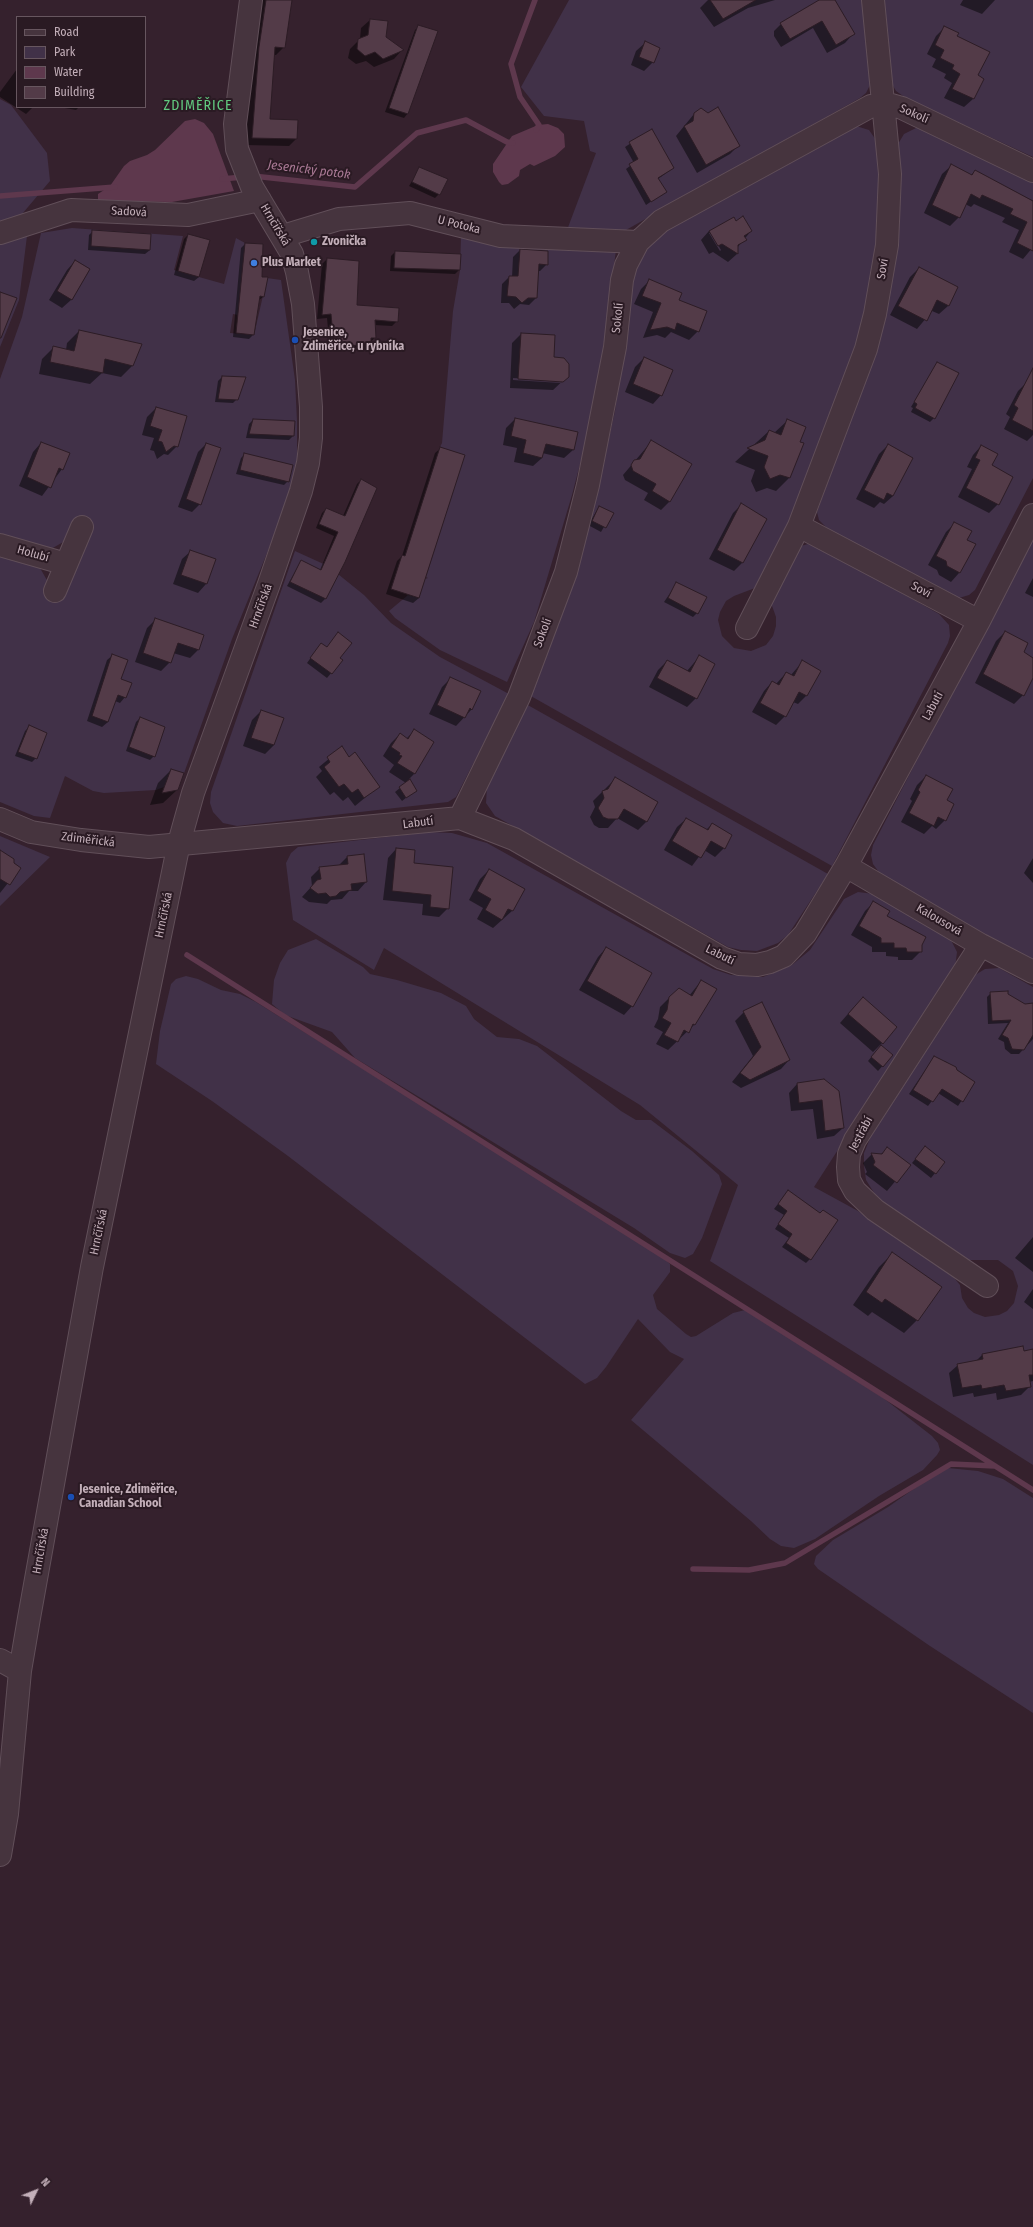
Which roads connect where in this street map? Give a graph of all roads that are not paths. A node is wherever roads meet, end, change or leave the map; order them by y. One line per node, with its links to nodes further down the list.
1 (251, 0): 5 (street, Hrnčířská)
2 (873, 0): 3 (street, Soví)
3 (882, 105): 4 (street, Sokolí); 8 (street, Sokolí); 10 (street, Soví)
4 (1033, 171)
5 (256, 193): 6 (street, Sadová); 7 (street, Hrnčířská)
6 (0, 233)
7 (283, 236): 8 (street, U Potoka); 19 (street, Hrnčířská)
8 (638, 242): 17 (street, Sokolí)
9 (1033, 515): 15 (street, Labutí)
10 (799, 526): 15 (street, Soví); 16 (street, Soví)
11 (82, 527): 13 (street)
12 (0, 545): 13 (street, Holubí)
13 (66, 564): 14 (street)
14 (55, 591)
15 (979, 621): 20 (street, Labutí)
16 (747, 628)
17 (460, 818): 19 (street, Labutí); 20 (street, Labutí)
18 (0, 819): 19 (street, Zdiměřická)
19 (179, 843): 25 (street, Hrnčířská)
20 (846, 866): 21 (street, Kalousová)
21 (981, 945): 22 (street, Kalousová); 23 (street, Jestřábí)
22 (1033, 972)
23 (987, 1286)
24 (0, 1660): 25 (street)
25 (20, 1671): 26 (street, Hrnčířská)
26 (0, 1853)

